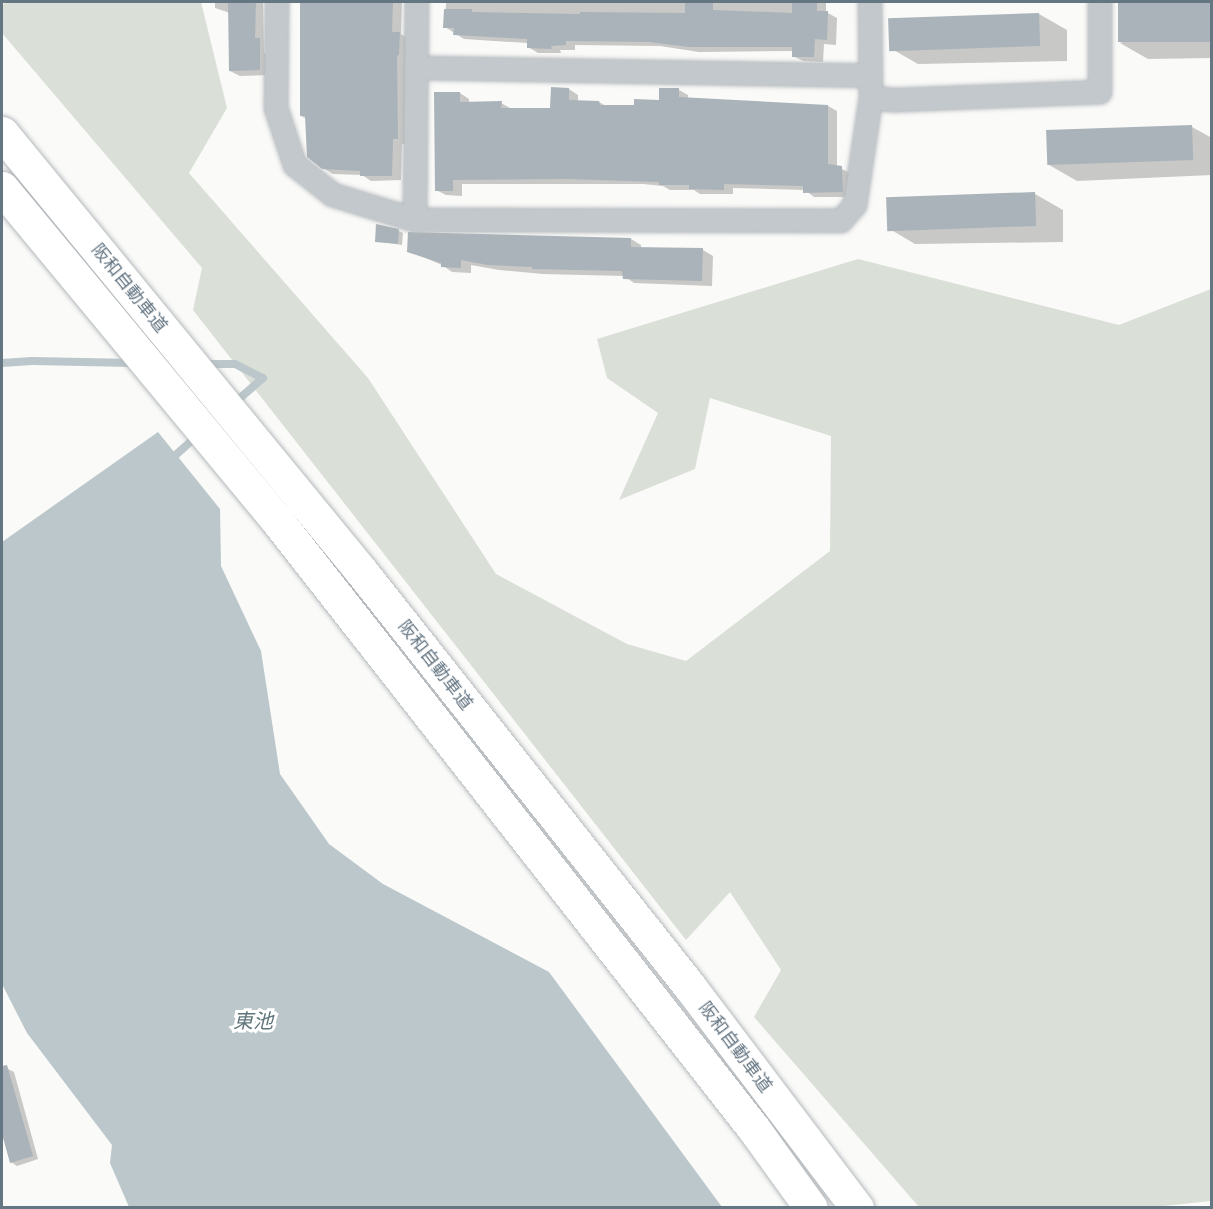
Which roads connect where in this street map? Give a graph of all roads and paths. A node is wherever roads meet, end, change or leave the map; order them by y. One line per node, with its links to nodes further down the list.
1 (277, 2): 9 (street)
2 (417, 2): 5 (street)
3 (870, 2): 6 (street)
4 (1100, 2): 6 (street)
5 (417, 68): 6 (street); 9 (street)
6 (871, 87): 9 (street)
7 (2, 133): 11 (highway, 阪和自動車道)
8 (2, 188): 10 (highway, 阪和自動車道)
9 (415, 220)
10 (811, 1208)
11 (857, 1208)

